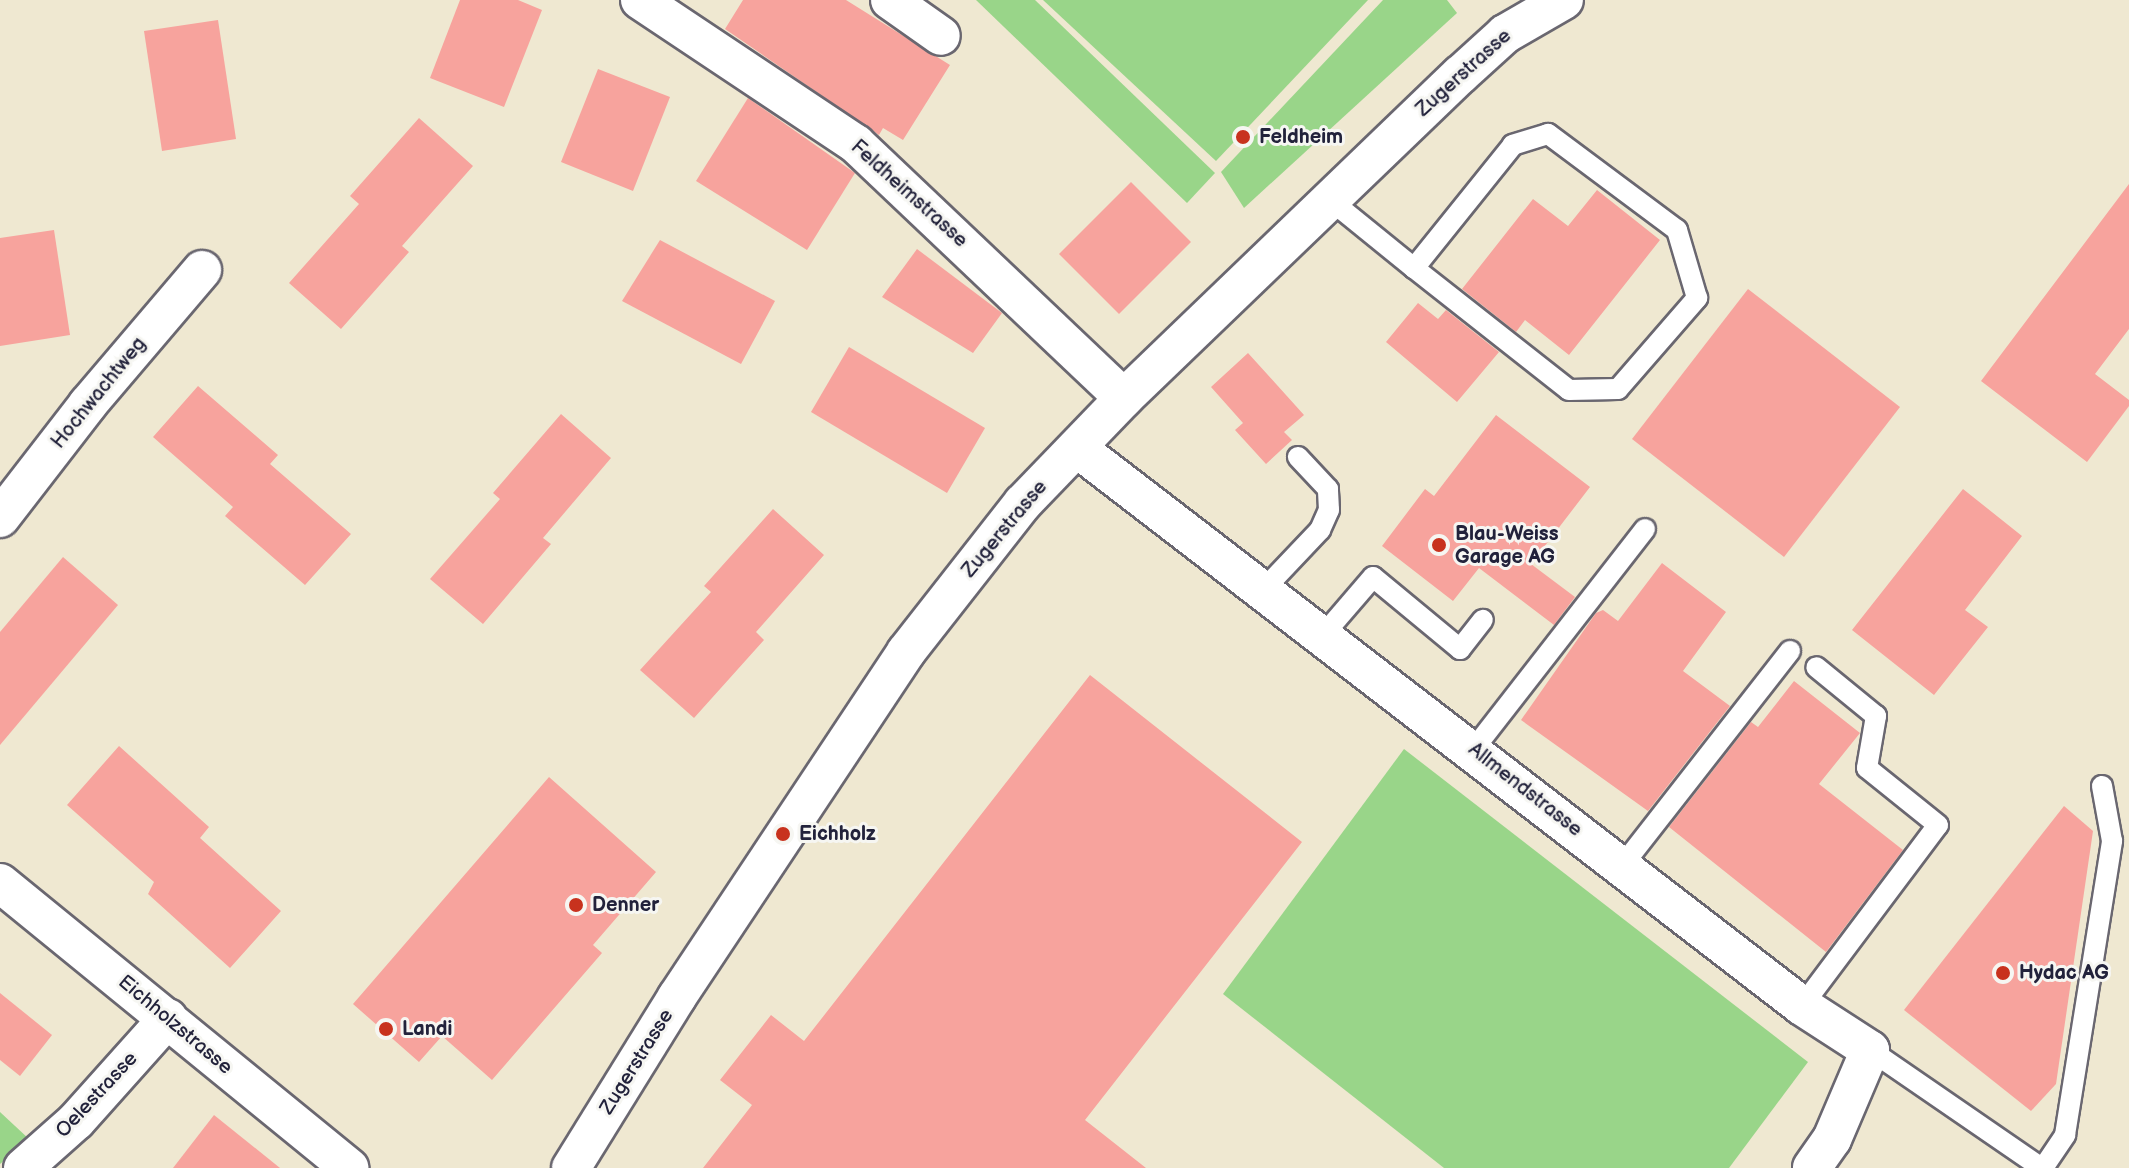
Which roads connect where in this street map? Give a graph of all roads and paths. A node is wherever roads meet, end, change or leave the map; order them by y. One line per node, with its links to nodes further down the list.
1 (890, 0): 4 (street)
2 (1537, 5): 5 (street, Zugerstrasse)
3 (665, 7): 8 (street, Feldheimstrasse)
4 (941, 36)
5 (1329, 199): 6 (lane); 8 (street, Zugerstrasse)
6 (1414, 268): 6 (lane)
7 (202, 270): 11 (street, Hochwachtweg)
8 (1124, 398): 9 (street, Zugerstrasse)
9 (1077, 448): 13 (street, Allmendstrasse); 27 (street, Zugerstrasse)
10 (1298, 457): 13 (lane)
11 (0, 518)
12 (1645, 529): 18 (lane)
13 (1265, 588): 15 (street, Allmendstrasse)
14 (1483, 620): 15 (lane)
15 (1324, 634): 18 (street, Allmendstrasse)
16 (1790, 651): 20 (lane)
17 (1816, 667): 22 (lane)
18 (1473, 750): 20 (street, Allmendstrasse)
19 (2102, 786): 29 (lane)
20 (1622, 866): 22 (street, Allmendstrasse)
21 (0, 883): 23 (street, Eichholzstrasse)
22 (1802, 1006): 24 (street, Allmendstrasse)
23 (168, 1018): 25 (street, Oelestrasse); 26 (street, Eichholzstrasse)
24 (1870, 1050): 28 (street); 29 (lane)
25 (23, 1168)
26 (349, 1168)
27 (571, 1168)
28 (1812, 1168)
29 (2042, 1168)

